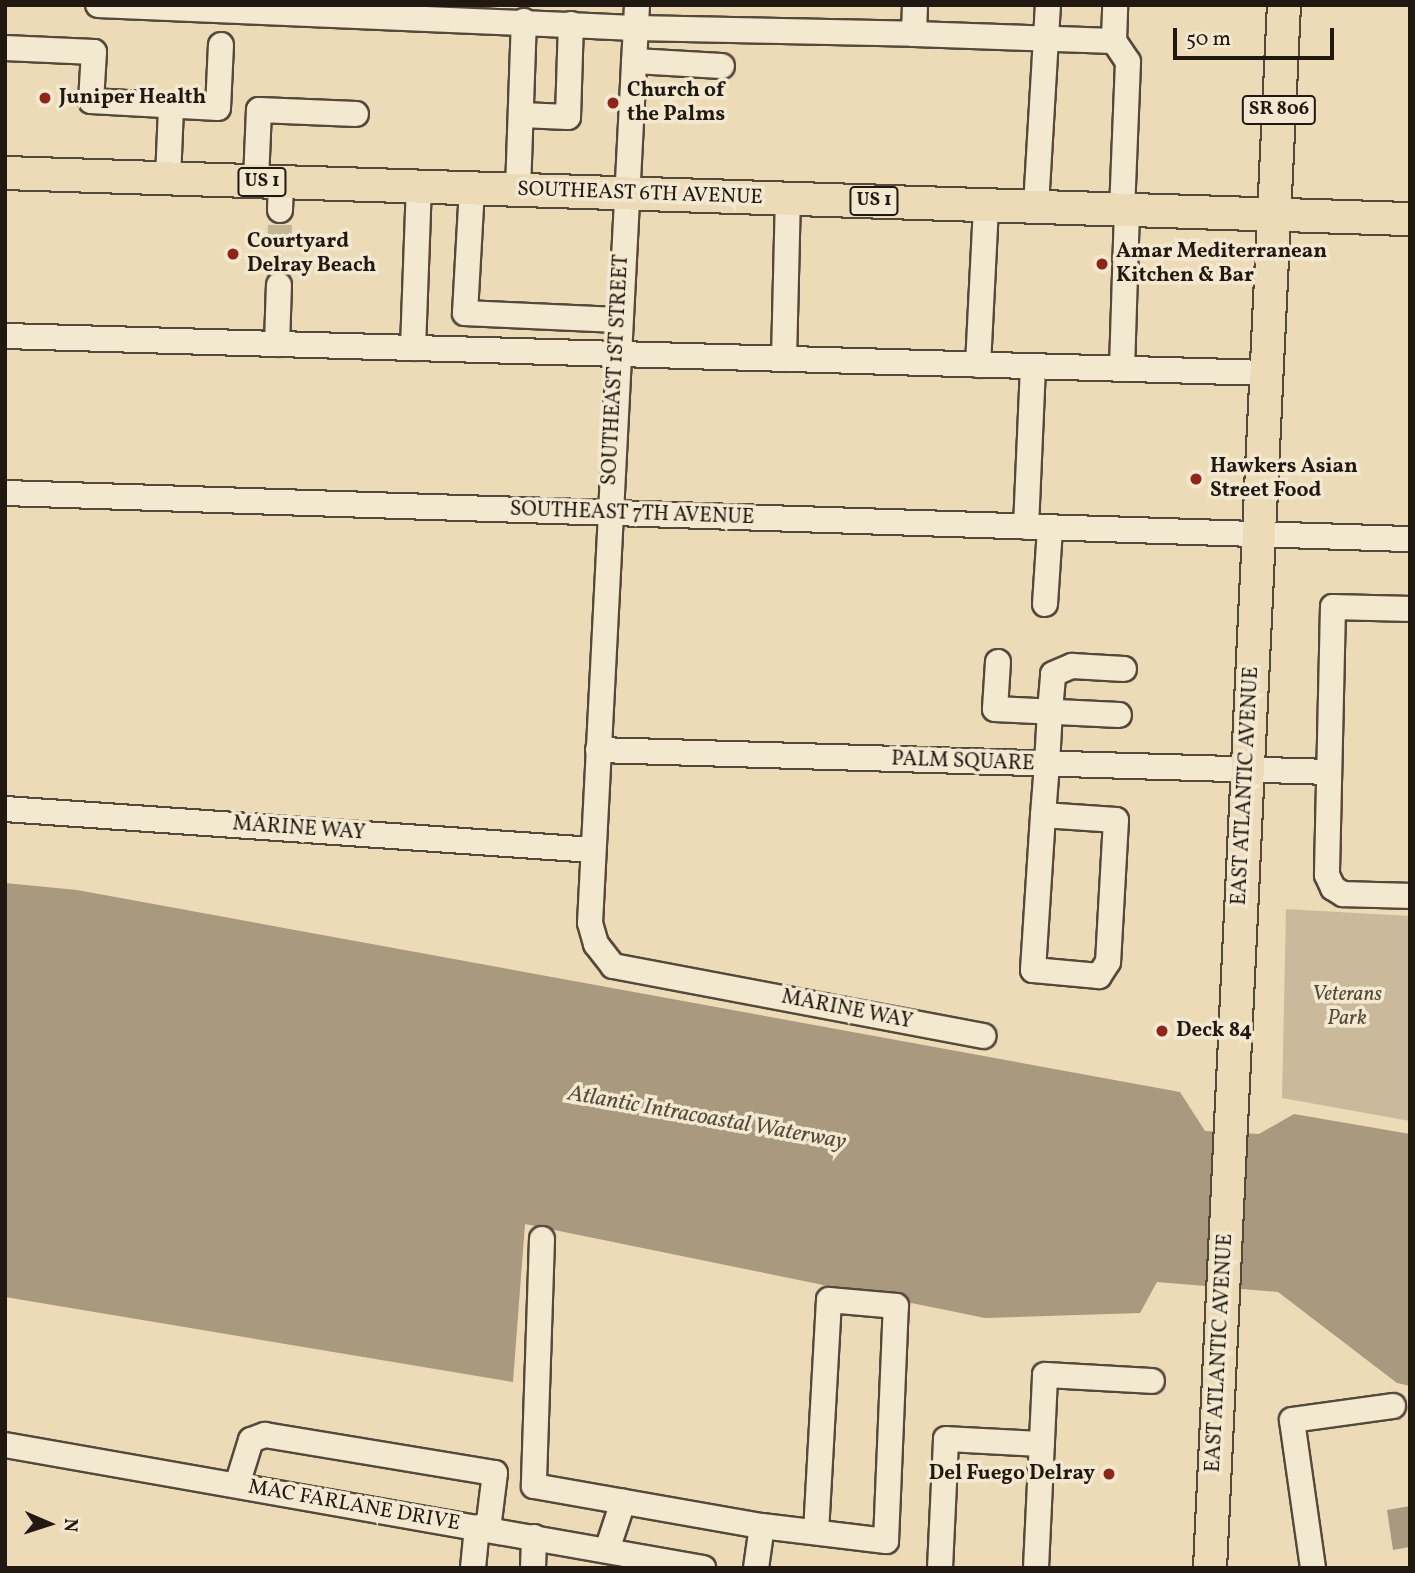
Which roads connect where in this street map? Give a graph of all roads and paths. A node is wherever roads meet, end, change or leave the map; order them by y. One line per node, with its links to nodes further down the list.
1 (98, 5): 6 (street)
2 (915, 5): 10 (street)
3 (1048, 5): 11 (street)
4 (1115, 5): 12 (street)
5 (1284, 5): 31 (main road, EAST ATLANTIC AVENUE / SR 806)
6 (342, 9): 8 (street)
7 (636, 16): 9 (street); 10 (street); 15 (street, SOUTHEAST 1ST STREET)
8 (524, 21): 9 (street); 19 (street)
9 (571, 24): 19 (street)
10 (914, 34): 11 (street)
11 (1046, 38): 12 (street); 29 (street)
12 (1114, 41): 30 (street)
13 (220, 45): 17 (street)
14 (5, 48): 17 (street)
15 (634, 61): 16 (street); 26 (street, SOUTHEAST 1ST STREET)
16 (722, 66)
17 (171, 106): 21 (street)
18 (356, 114): 25 (street)
19 (521, 115): 24 (street)
20 (5, 173): 21 (main road, SOUTHEAST 6TH AVENUE / US 1)
21 (168, 179): 25 (main road, SOUTHEAST 6TH AVENUE / US 1)
22 (419, 187): 23 (main road, SOUTHEAST 6TH AVENUE / US 1); 25 (main road, SOUTHEAST 6TH AVENUE / US 1); 37 (street)
23 (472, 188): 24 (main road, SOUTHEAST 6TH AVENUE / US 1); 34 (street)
24 (518, 190): 26 (main road, SOUTHEAST 6TH AVENUE / US 1)
25 (272, 191)
26 (626, 193): 27 (main road, SOUTHEAST 6TH AVENUE / US 1); 34 (street, SOUTHEAST 1ST STREET)
27 (788, 199): 28 (main road, SOUTHEAST 6TH AVENUE / US 1); 39 (street)
28 (986, 205): 29 (main road, SOUTHEAST 6TH AVENUE / US 1); 40 (street)
29 (1036, 206): 30 (main road, SOUTHEAST 6TH AVENUE / US 1)
30 (1125, 209): 31 (main road, SOUTHEAST 6TH AVENUE / US 1); 42 (street)
31 (1275, 215): 32 (main road, US 1); 43 (main road, EAST ATLANTIC AVENUE / SR 806)
32 (1410, 219)
33 (279, 285): 36 (street)
34 (617, 320): 38 (street, SOUTHEAST 1ST STREET)
35 (5, 336): 36 (street)
36 (277, 345): 37 (street)
37 (413, 348): 38 (street)
38 (616, 354): 39 (street); 45 (street, SOUTHEAST 1ST STREET)
39 (784, 359): 40 (street)
40 (978, 365): 41 (street)
41 (1033, 366): 42 (street); 46 (street)
42 (1122, 369): 43 (street)
43 (1268, 373): 47 (main road, EAST ATLANTIC AVENUE / SR 806)
44 (5, 494): 45 (street, SOUTHEAST 7TH AVENUE)
45 (609, 513): 46 (street, SOUTHEAST 7TH AVENUE); 55 (street, SOUTHEAST 1ST STREET)
46 (1038, 527): 47 (street, SOUTHEAST 7TH AVENUE); 49 (street)
47 (1259, 534): 48 (street, SOUTHEAST 7TH AVENUE); 57 (main road, EAST ATLANTIC AVENUE / SR 806)
48 (1410, 539)
49 (1045, 604)
50 (1410, 609): 58 (street)
51 (998, 662): 53 (street)
52 (1124, 669): 53 (street)
53 (1050, 711): 54 (street); 56 (street)
54 (1119, 715)
55 (598, 750): 56 (street, PALM SQUARE); 61 (street, SOUTHEAST 1ST STREET)
56 (1047, 764): 57 (street, PALM SQUARE); 60 (street)
57 (1247, 769): 58 (street, PALM SQUARE); 83 (main road, EAST ATLANTIC AVENUE / SR 806)
58 (1329, 772): 62 (street)
59 (5, 809): 61 (street, MARINE WAY)
60 (1043, 815): 60 (street)
61 (593, 849): 63 (street, SOUTHEAST 1ST STREET)
62 (1410, 896)
63 (596, 944): 64 (street, MARINE WAY)
64 (983, 1036)
65 (542, 1239): 71 (street)
66 (1152, 1381): 68 (street)
67 (1393, 1406): 84 (street)
68 (1042, 1444): 81 (street); 82 (street)
69 (5, 1445): 70 (street, MAC FARLANE DRIVE)
70 (237, 1485): 73 (street, MAC FARLANE DRIVE); 73 (street)
71 (623, 1502): 72 (street); 76 (street)
72 (762, 1525): 74 (street); 80 (street)
73 (482, 1528): 75 (street, MAC FARLANE DRIVE); 77 (street)
74 (816, 1532): 74 (street)
75 (534, 1537): 76 (street, MAC FARLANE DRIVE); 78 (street)
76 (607, 1550): 79 (street, MAC FARLANE DRIVE)
77 (474, 1568)
78 (533, 1568)
79 (703, 1568)
80 (756, 1568)
81 (940, 1568)
82 (1036, 1568)
83 (1210, 1568)
84 (1313, 1568)

